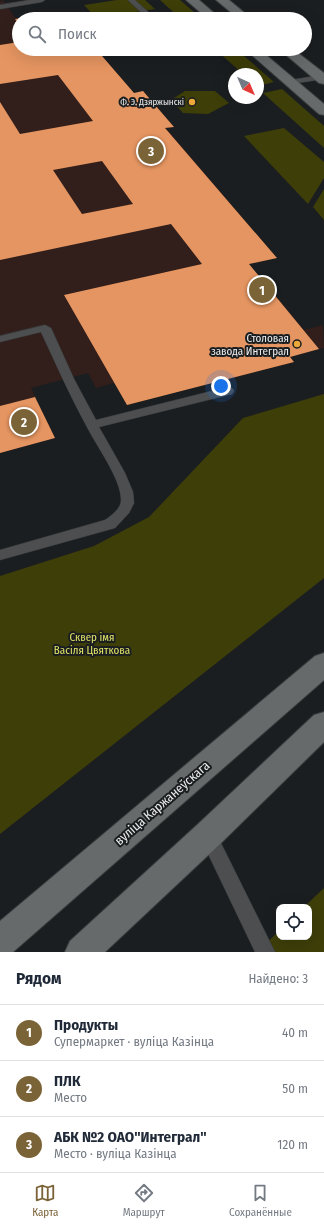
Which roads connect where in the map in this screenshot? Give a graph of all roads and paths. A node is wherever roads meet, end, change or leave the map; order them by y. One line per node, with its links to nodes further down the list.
1 (42, 0): 5 (lane)
2 (131, 0): 6 (lane)
3 (192, 0): 7 (main road)
4 (222, 0): 8 (main road)
5 (0, 7)
6 (144, 12)
7 (207, 12)
8 (237, 12)
9 (259, 56): 12 (main road)
10 (294, 56): 11 (main road)
11 (322, 78): 12 (lane)
12 (290, 82): 13 (main road)
13 (324, 111)
14 (0, 339): 16 (lane)
15 (228, 391): 16 (lane)
16 (92, 425): 17 (lane)
17 (0, 555)
18 (324, 664): 21 (main road, вуліца Каржанеўскага)
19 (324, 724): 20 (main road)
20 (208, 835): 22 (main road); 23 (lane)
21 (0, 942)
22 (81, 952)
23 (265, 952)

